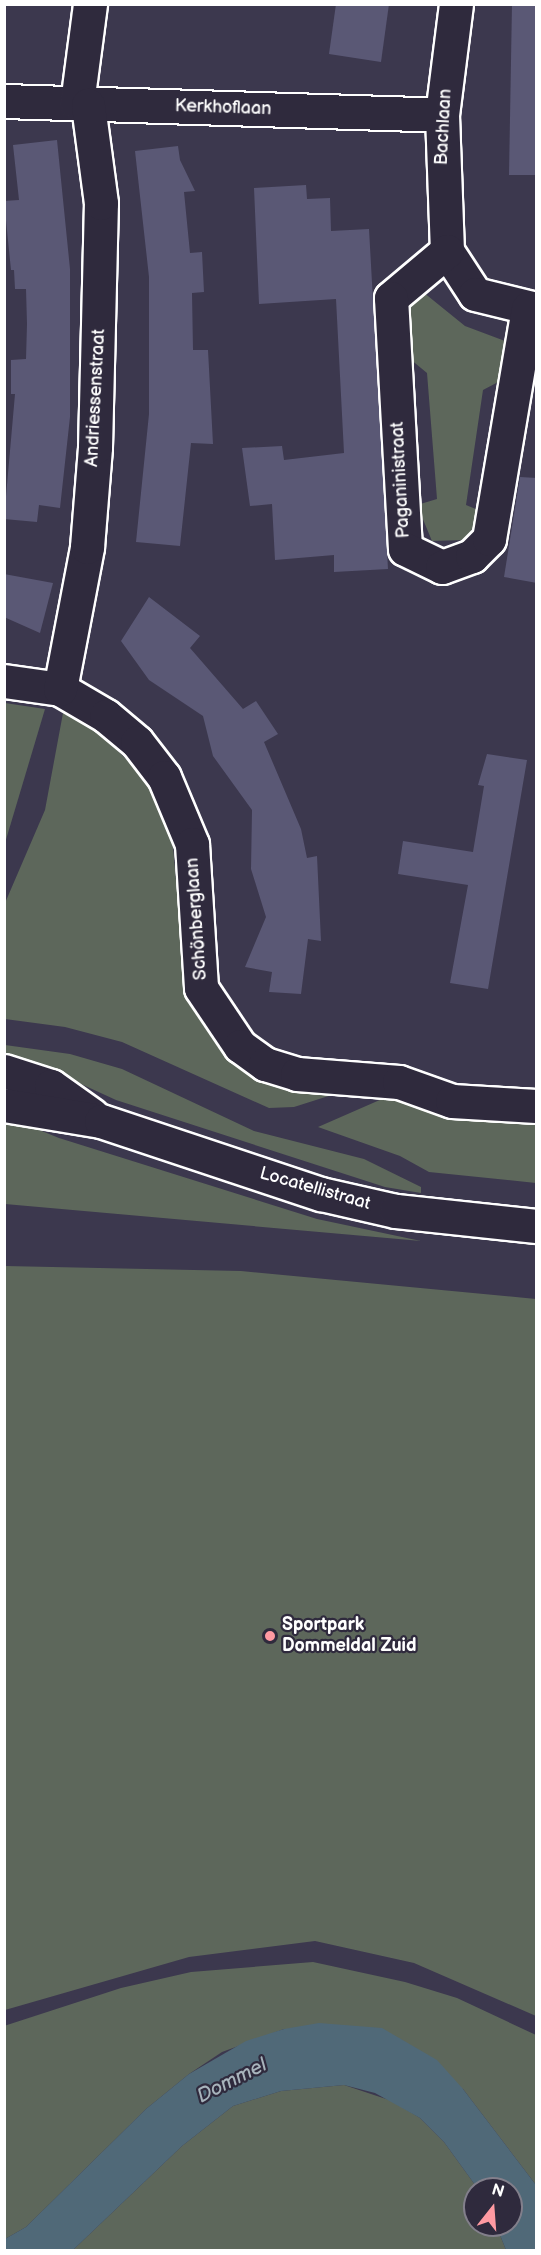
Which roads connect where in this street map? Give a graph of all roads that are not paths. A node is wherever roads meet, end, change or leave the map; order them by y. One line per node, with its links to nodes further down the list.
1 (90, 4): 4 (street, Andriessenstraat)
2 (456, 4): 5 (street, Bachlaan)
3 (4, 101): 4 (street, Kerkhoflaan)
4 (82, 104): 5 (street, Kerkhoflaan); 9 (street, Andriessenstraat)
5 (442, 115): 6 (street, Bachlaan)
6 (447, 251): 7 (street); 7 (street, Paganinistraat)
7 (532, 309)
8 (4, 681): 9 (street, Schönberglaan)
9 (60, 689): 12 (street, Schönberglaan)
10 (4, 1071): 13 (street, Locatellistraat)
11 (4, 1105): 13 (street, Locatellistraat)
12 (537, 1106)
13 (101, 1121): 14 (street, Locatellistraat)
14 (537, 1226)

